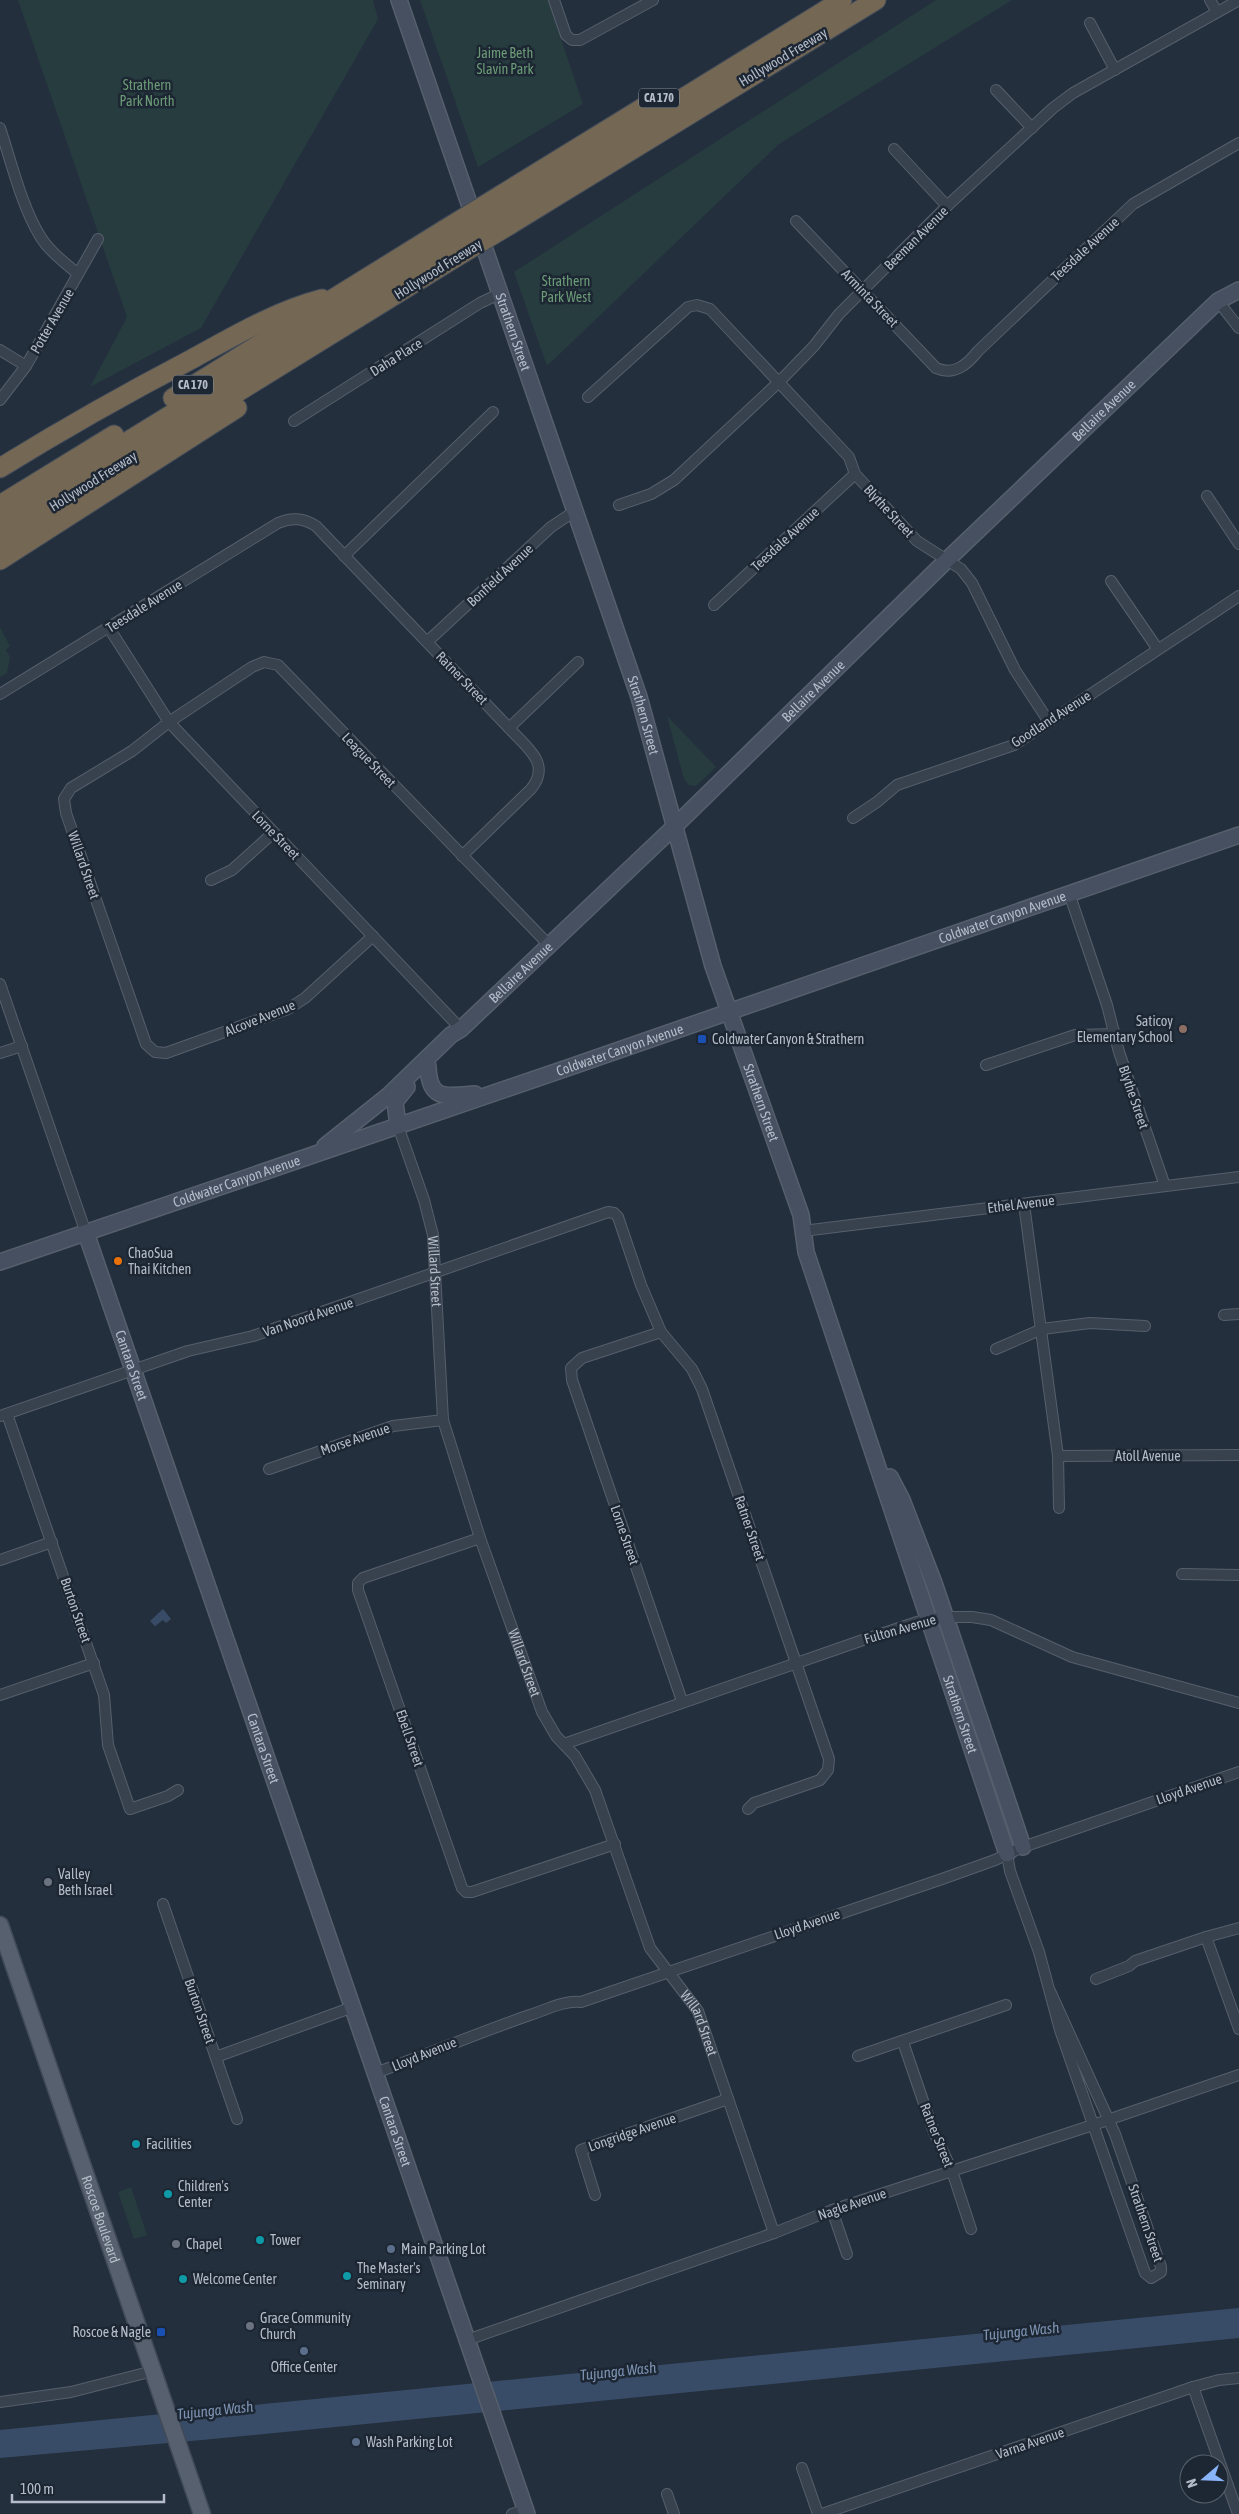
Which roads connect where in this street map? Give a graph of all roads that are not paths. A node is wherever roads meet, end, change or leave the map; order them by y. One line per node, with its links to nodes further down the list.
1 (399, 0): 26 (street, Strathern Street)
2 (554, 0): 3 (street)
3 (653, 0)
4 (818, 0): 18 (highway, Hollywood Freeway / CA 170)
5 (842, 0): 18 (highway)
6 (876, 0): 18 (highway, Hollywood Freeway / CA 170)
7 (1210, 0): 9 (street)
8 (1239, 0): 9 (street, Beeman Avenue)
9 (1217, 12): 11 (street, Beeman Avenue)
10 (1090, 23): 11 (street)
11 (1115, 70): 14 (street, Beeman Avenue)
12 (996, 90): 14 (street)
13 (0, 128): 22 (street)
14 (1032, 128): 17 (street, Beeman Avenue)
15 (1239, 143): 32 (street, Teesdale Avenue)
16 (894, 149): 17 (street)
17 (947, 206): 24 (street, Beeman Avenue)
18 (506, 210): 21 (highway, Hollywood Freeway / CA 170, bridge); 21 (highway, Hollywood Freeway / CA 170, bridge)
19 (796, 221): 24 (street, Arminta Street)
20 (98, 239): 22 (street, Potter Avenue)
21 (449, 246): 25 (highway, Hollywood Freeway / CA 170); 31 (highway, Hollywood Freeway / CA 170); 47 (highway); 48 (highway)
22 (78, 274): 30 (street, Potter Avenue)
23 (1239, 290): 27 (street, Bellaire Avenue)
24 (863, 291): 32 (street, Arminta Street); 33 (street, Beeman Avenue)
25 (341, 294): 38 (highway); 43 (highway, Hollywood Freeway / CA 170)
26 (499, 294): 37 (street, Daha Place); 45 (street, Strathern Street)
27 (1218, 301): 28 (street); 52 (street, Bellaire Avenue)
28 (1239, 328)
29 (0, 350): 30 (street)
30 (26, 366): 35 (street, Potter Avenue)
31 (274, 370): 49 (highway, Hollywood Freeway / CA 170); 53 (highway)
32 (946, 372)
33 (780, 381): 34 (street, Blythe Street); 41 (street, Blythe Street); 44 (street, Beeman Avenue)
34 (588, 398)
35 (0, 400)
36 (493, 412): 51 (street)
37 (294, 421)
38 (58, 432): 39 (highway); 40 (highway)
39 (0, 462)
40 (0, 468)
41 (855, 474): 52 (street, Blythe Street); 56 (street, Teesdale Avenue)
42 (1206, 496): 50 (street)
43 (0, 505)
44 (619, 505)
45 (575, 511): 58 (street, Bonfield Avenue); 66 (street, Strathern Street)
46 (288, 519): 51 (street, Ratner Street); 57 (street, Teesdale Avenue)
47 (0, 520)
48 (0, 529)
49 (0, 539)
50 (1239, 544)
51 (344, 556): 58 (street, Ratner Street)
52 (948, 559): 63 (street, Blythe Street); 66 (street, Bellaire Avenue)
53 (0, 560)
54 (1111, 581): 59 (street)
55 (1239, 596): 59 (street, Goodland Avenue)
56 (714, 605)
57 (109, 628): 61 (street, Teesdale Avenue); 62 (street, Lorne Street)
58 (427, 642): 64 (street, Ratner Street)
59 (1157, 648): 63 (street, Goodland Avenue)
60 (578, 662): 64 (street)
61 (0, 694)
62 (169, 722): 67 (street, Lorne Street); 69 (street, League Street); 79 (street, Willard Street)
63 (1049, 722): 65 (street, Goodland Avenue)
64 (509, 728): 69 (street, Ratner Street)
65 (852, 818)
66 (676, 826): 73 (street, Bellaire Avenue); 75 (street, Strathern Street)
67 (273, 833): 70 (street); 72 (street, Lorne Street)
68 (1239, 835): 71 (street, Coldwater Canyon Avenue)
69 (462, 856): 73 (street, League Street)
70 (211, 880)
71 (1069, 893): 75 (street, Coldwater Canyon Avenue); 77 (street, Blythe Street)
72 (373, 936): 76 (street, Lorne Street); 79 (street, Alcove Avenue)
73 (549, 945): 76 (street, Bellaire Avenue)
74 (0, 984): 78 (street, Cantara Street)
75 (728, 1011): 83 (street, Coldwater Canyon Avenue); 91 (street, Strathern Street)
76 (461, 1029): 82 (street, Willard Street); 84 (street, Bellaire Avenue)
77 (1115, 1034): 81 (street); 88 (street, Blythe Street)
78 (22, 1046): 80 (street); 92 (street, Cantara Street)
79 (155, 1052)
80 (0, 1053)
81 (986, 1065)
82 (428, 1066): 83 (street); 85 (street, Willard Street)
83 (493, 1093): 85 (street, Coldwater Canyon Avenue)
84 (389, 1094): 85 (street); 86 (street, Bellaire Avenue)
85 (398, 1126): 86 (street, Coldwater Canyon Avenue); 94 (street, Willard Street)
86 (316, 1154): 92 (street, Coldwater Canyon Avenue)
87 (1239, 1177): 88 (street, Ethel Avenue)
88 (1165, 1186): 89 (street, Ethel Avenue)
89 (1024, 1204): 91 (street, Ethel Avenue); 98 (street)
90 (614, 1213): 94 (street, Van Noord Avenue); 99 (street, Ratner Street)
91 (803, 1231): 104 (street, Strathern Street)
92 (86, 1233): 93 (street, Coldwater Canyon Avenue); 101 (street, Cantara Street)
93 (0, 1262)
94 (435, 1274): 101 (street, Van Noord Avenue); 103 (street, Willard Street)
95 (1224, 1314): 96 (street)
96 (1239, 1314)
97 (1144, 1326): 98 (street)
98 (1042, 1329): 100 (street); 106 (street)
99 (661, 1332): 117 (street, Ratner Street); 119 (street, Lorne Street)
100 (996, 1349)
101 (133, 1370): 102 (street, Van Noord Avenue); 136 (street, Cantara Street)
102 (4, 1415): 110 (street, Burton Street)
103 (442, 1420): 107 (street, Morse Avenue); 109 (street, Willard Street)
104 (870, 1438): 114 (street, Strathern Street); 115 (street, Strathern Street)
105 (1239, 1455): 106 (street, Atoll Avenue)
106 (1058, 1456): 108 (street)
107 (269, 1469)
108 (1059, 1508)
109 (480, 1538): 121 (street, Willard Street); 125 (street, Ebell Street)
110 (52, 1542): 111 (street); 116 (street, Burton Street)
111 (0, 1560)
112 (1182, 1574): 113 (street)
113 (1239, 1575)
114 (945, 1617): 115 (street, Fulton Avenue); 120 (street, Fulton Avenue); 126 (street, Strathern Street)
115 (928, 1619): 117 (street, Fulton Avenue); 127 (street, Strathern Street)
116 (94, 1663): 118 (street); 123 (street, Burton Street)
117 (795, 1663): 119 (street, Fulton Avenue); 124 (street, Ratner Street)
118 (0, 1696)
119 (682, 1702): 121 (street, Fulton Avenue)
120 (1239, 1703)
121 (564, 1744): 125 (street, Willard Street)
122 (1239, 1772): 126 (street, Lloyd Avenue)
123 (178, 1790)
124 (748, 1809)
125 (615, 1844): 132 (street, Willard Street)
126 (1023, 1847): 127 (street, Lloyd Avenue)
127 (1007, 1854): 132 (street, Lloyd Avenue); 134 (street, Strathern Street)
128 (163, 1904): 140 (street, Burton Street)
129 (0, 1925): 154 (main road, Roscoe Boulevard)
130 (1239, 1928): 131 (street)
131 (1206, 1937): 133 (street); 137 (street)
132 (669, 1972): 141 (street, Lloyd Avenue); 143 (street, Willard Street)
133 (1096, 1979)
134 (1050, 1991): 145 (street, Strathern Street); 146 (street, Strathern Street)
135 (1006, 2005): 138 (street)
136 (353, 2007): 140 (street); 141 (street, Cantara Street)
137 (1239, 2029)
138 (903, 2042): 139 (street); 147 (street, Ratner Street)
139 (858, 2056)
140 (216, 2057): 144 (street, Burton Street)
141 (375, 2073): 153 (street, Cantara Street)
142 (1239, 2074): 145 (street, Nagle Avenue)
143 (728, 2099): 148 (street, Longridge Avenue); 151 (street, Willard Street)
144 (237, 2119)
145 (1109, 2120): 146 (street, Nagle Avenue); 146 (street, Strathern Street)
146 (1093, 2125): 147 (street, Nagle Avenue)
147 (952, 2171): 149 (street, Nagle Avenue); 150 (street, Ratner Street)
148 (595, 2195)
149 (832, 2210): 151 (street, Nagle Avenue); 152 (street)
150 (971, 2228)
151 (774, 2233): 153 (street, Nagle Avenue)
152 (846, 2254)
153 (468, 2340): 160 (street, Cantara Street)
154 (153, 2371): 157 (street); 161 (main road, Roscoe Boulevard)
155 (1239, 2378): 156 (street, Varna Avenue)
156 (1193, 2387): 164 (street, Varna Avenue); 165 (street)
157 (0, 2402)
158 (802, 2468): 163 (street)
159 (667, 2494): 162 (street)
160 (521, 2513)
161 (202, 2514)
162 (674, 2514)
163 (818, 2514)
164 (822, 2514)
165 (1238, 2514)

